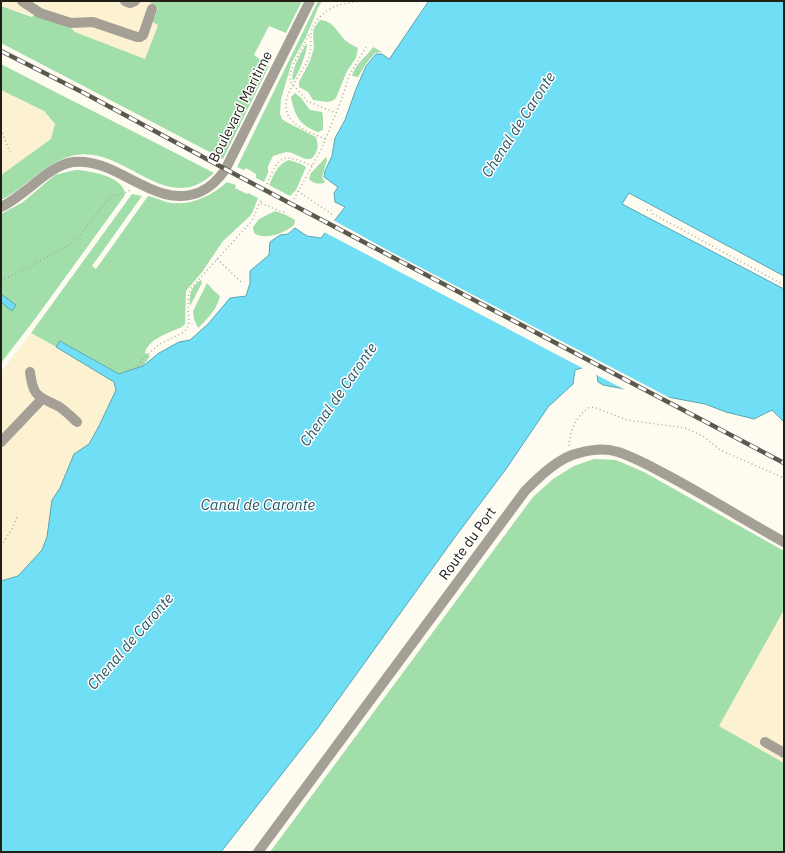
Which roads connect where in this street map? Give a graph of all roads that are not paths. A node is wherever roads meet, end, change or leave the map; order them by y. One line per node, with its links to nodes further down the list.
1 (22, 1): 5 (street)
2 (125, 1): 3 (street)
3 (135, 1)
4 (310, 1): 6 (street, Boulevard Maritime)
5 (152, 9)
6 (1, 207)
7 (30, 372): 8 (street)
8 (42, 399): 9 (street); 10 (street)
9 (77, 422)
10 (1, 442)
11 (784, 542): 14 (street, Route du Port)
12 (765, 742): 13 (street)
13 (784, 753)
14 (258, 852)

